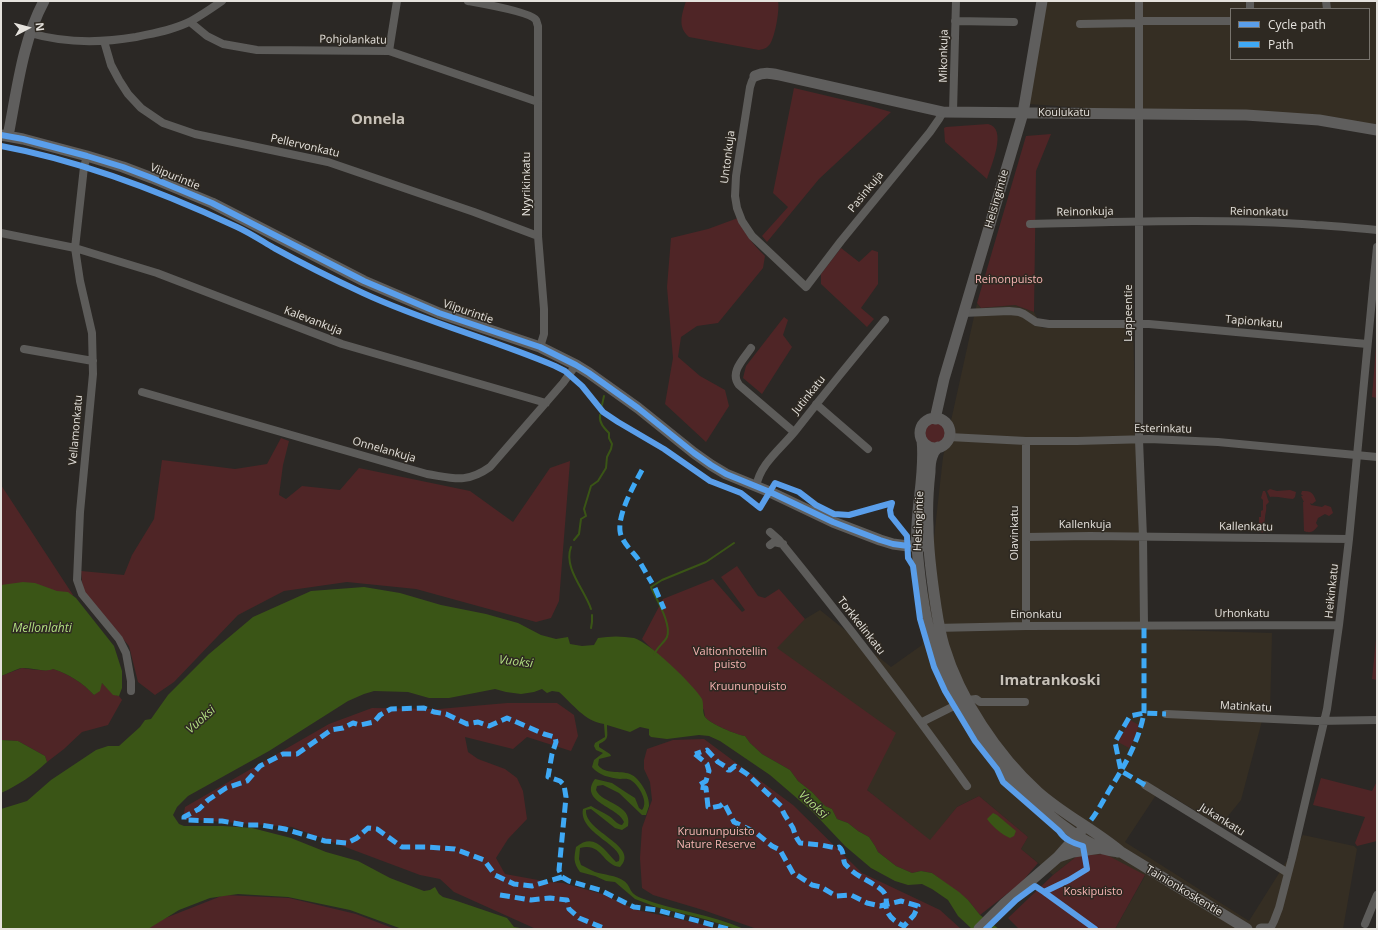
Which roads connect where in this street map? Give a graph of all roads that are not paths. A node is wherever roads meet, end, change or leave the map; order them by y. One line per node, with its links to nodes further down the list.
1 (44, 1): 15 (main road)
2 (222, 1): 11 (street)
3 (397, 1): 17 (street)
4 (468, 1): 8 (street)
5 (956, 1): 9 (street, Mikonkuja)
6 (1042, 1): 21 (main road, Helsingintie)
7 (1139, 1): 13 (street, Lappeentie)
8 (481, 2): 19 (street, Nyyrikinkatu)
9 (956, 21): 12 (street); 20 (street, Mikonkuja)
10 (1230, 21): 13 (street)
11 (190, 22): 16 (street); 17 (street, Pohjolankatu)
12 (1014, 22)
13 (1139, 22): 14 (street); 22 (street, Lappeentie)
14 (1080, 24)
15 (30, 33): 16 (street); 24 (main road)
16 (104, 41): 30 (street, Pellervonkatu)
17 (389, 51): 19 (street, Pohjolankatu)
18 (755, 76): 20 (main road, Koulukatu); 33 (street, Untonkuja)
19 (538, 102): 30 (street, Nyyrikinkatu)
20 (948, 112): 21 (main road, Koulukatu); 33 (street, Pasinkuja)
21 (1023, 112): 22 (main road, Koulukatu); 34 (main road, Helsingintie)
22 (1139, 114): 23 (main road, Koulukatu); 26 (street, Lappeentie)
23 (1377, 130)
24 (5, 136): 25 (main road, Viipurintie)
25 (87, 156): 32 (street, Vellamonkatu); 38 (main road, Viipurintie)
26 (1140, 222): 27 (street, Reinonkuja); 28 (street, Reinonkatu); 36 (street, Lappeentie)
27 (1030, 224)
28 (1377, 230)
29 (1, 233): 32 (street, Kalevankuja)
30 (538, 236): 38 (street, Nyyrikinkatu)
31 (1377, 247): 37 (street, Heikinkatu)
32 (75, 248): 41 (street, Vellamonkatu); 44 (street, Kalevankuja)
33 (806, 286)
34 (964, 313): 36 (street, Tapionkatu); 46 (main road, Helsingintie)
35 (885, 320): 45 (street, Jutinkatu)
36 (1140, 324): 37 (street, Tapionkatu); 50 (street, Lappeentie)
37 (1367, 344): 54 (street, Heikinkatu)
38 (540, 347): 42 (main road, Viipurintie)
39 (752, 348): 47 (street)
40 (24, 349): 41 (street)
41 (93, 361): 69 (street, Vellamonkatu)
42 (576, 365): 44 (street, Onnelankuja); 56 (main road, Viipurintie)
43 (142, 392): 44 (street, Onnelankuja)
44 (546, 403)
45 (816, 404): 47 (street, Jutinkatu); 53 (street)
46 (935, 419): 48 (main road); 49 (main road)
47 (794, 432): 56 (street, Jutinkatu)
48 (949, 438): 51 (street, Esterinkatu); 52 (main road)
49 (922, 440): 52 (main road); 63 (main road, Helsingintie)
50 (1139, 440): 51 (street, Esterinkatu); 54 (street, Esterinkatu); 59 (street, Lappeentie)
51 (1026, 441): 58 (street, Olavinkatu)
52 (938, 448): 64 (main road, Helsingintie)
53 (868, 449)
54 (1357, 455): 55 (street, Esterinkatu); 60 (street, Heikinkatu)
55 (1377, 457)
56 (756, 487): 63 (main road, Viipurintie)
57 (770, 532): 61 (street, Torkkelinkatu)
58 (1026, 537): 59 (street, Kallenkuja); 66 (street, Olavinkatu)
59 (1143, 537): 60 (street, Kallenkatu); 67 (street, Lappeentie)
60 (1349, 539): 65 (street, Heikinkatu)
61 (783, 544): 62 (street); 75 (street, Torkkelinkatu)
62 (770, 545)
63 (917, 546): 64 (main road, Viipurintie); 68 (main road, Helsingintie)
64 (928, 546): 68 (main road, Helsingintie)
65 (1340, 625): 67 (street, Urhonkatu); 74 (street, Heikinkatu)
66 (1026, 626): 67 (street, Einonkatu); 68 (street, Einonkatu)
67 (1144, 626)
68 (934, 628): 70 (main road, Helsingintie)
69 (131, 691)
70 (963, 702): 71 (street); 75 (street); 78 (main road, Helsingintie)
71 (1025, 702)
72 (1166, 714): 74 (street, Matinkatu)
73 (1377, 720): 74 (street, Matinkatu)
74 (1325, 721): 82 (street, Heikinkatu)
75 (922, 722): 77 (street, Torkkelinkatu)
76 (1145, 785): 82 (street, Jukankatu)
77 (967, 786)
78 (1081, 831): 79 (main road, Tainionkoskentie); 80 (main road, Tainionkoskentie); 81 (main road)
79 (1101, 848): 80 (main road, Tainionkoskentie); 81 (main road)
80 (1121, 852): 86 (main road, Tainionkoskentie)
81 (1058, 857): 85 (main road)
82 (1288, 873): 88 (street, Heikinkatu)
83 (1377, 895): 84 (street)
84 (1365, 924)
85 (980, 929)
86 (1247, 929)
87 (1261, 929): 88 (main road)
88 (1269, 929)

